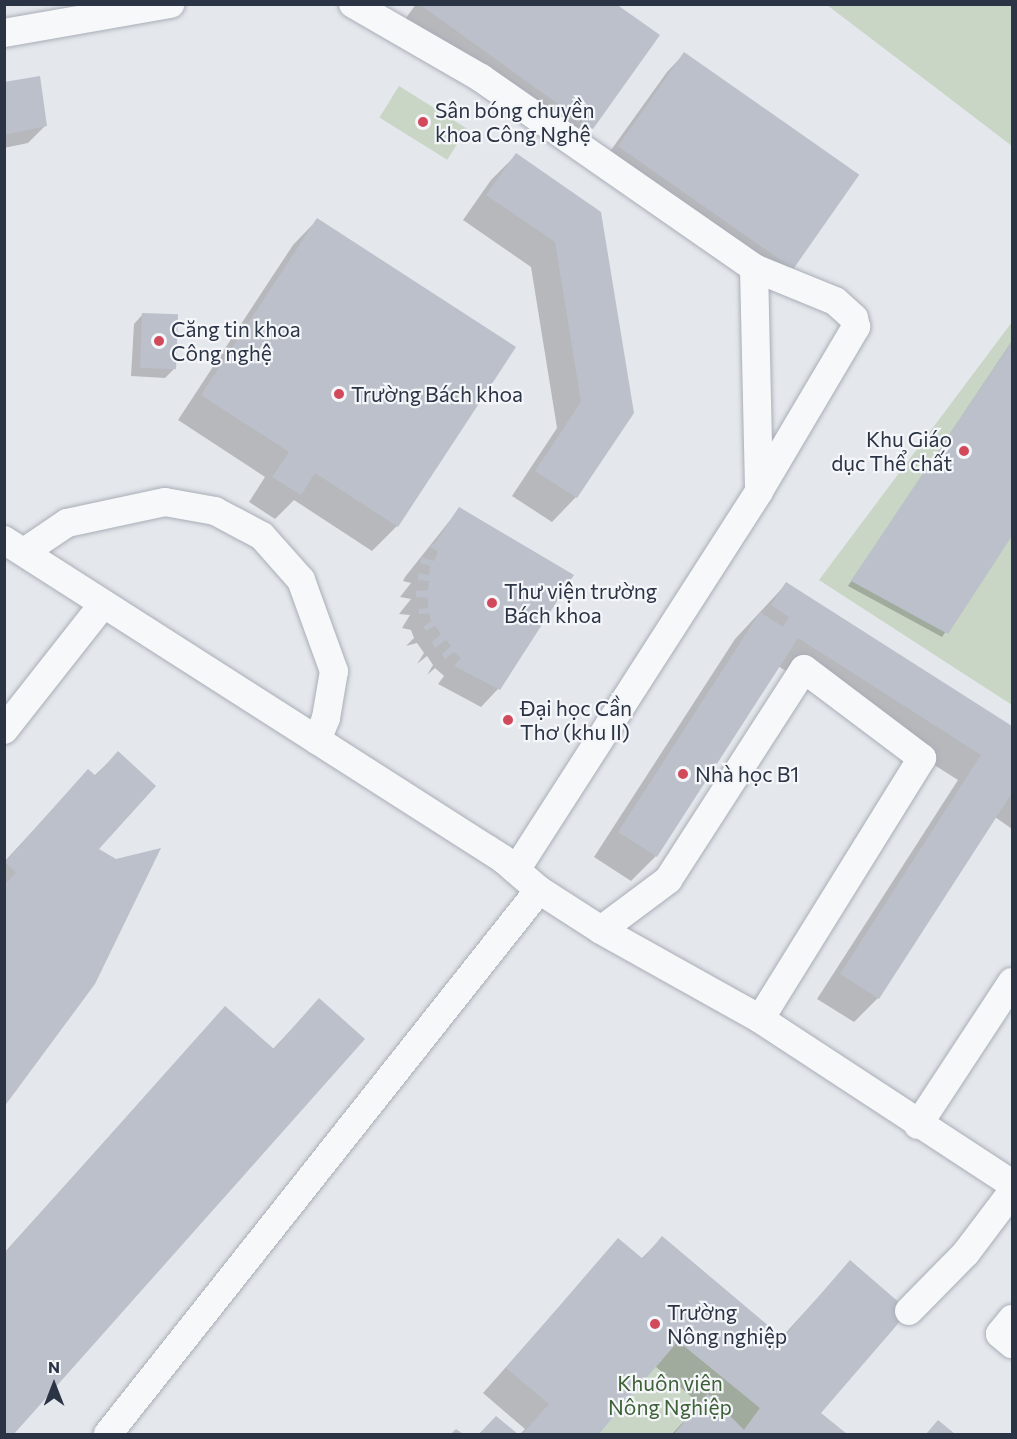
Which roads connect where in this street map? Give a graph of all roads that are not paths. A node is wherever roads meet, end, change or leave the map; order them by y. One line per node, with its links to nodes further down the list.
1 (170, 4): 3 (street)
2 (353, 4): 4 (street)
3 (4, 33)
4 (754, 268): 5 (street); 5 (street)
5 (759, 491): 10 (street)
6 (14, 546): 7 (street); 9 (street)
7 (103, 604): 8 (street); 9 (street)
8 (4, 730)
9 (317, 740): 10 (street)
10 (516, 870): 11 (street)
11 (539, 890): 12 (street); 21 (street)
12 (601, 930): 14 (street); 14 (street)
13 (1012, 982): 15 (street)
14 (760, 1019): 15 (street)
15 (918, 1125): 16 (street)
16 (1012, 1184)
17 (1012, 1192): 18 (street)
18 (909, 1311)
19 (1012, 1319): 20 (street)
20 (1012, 1344)
21 (108, 1434)

